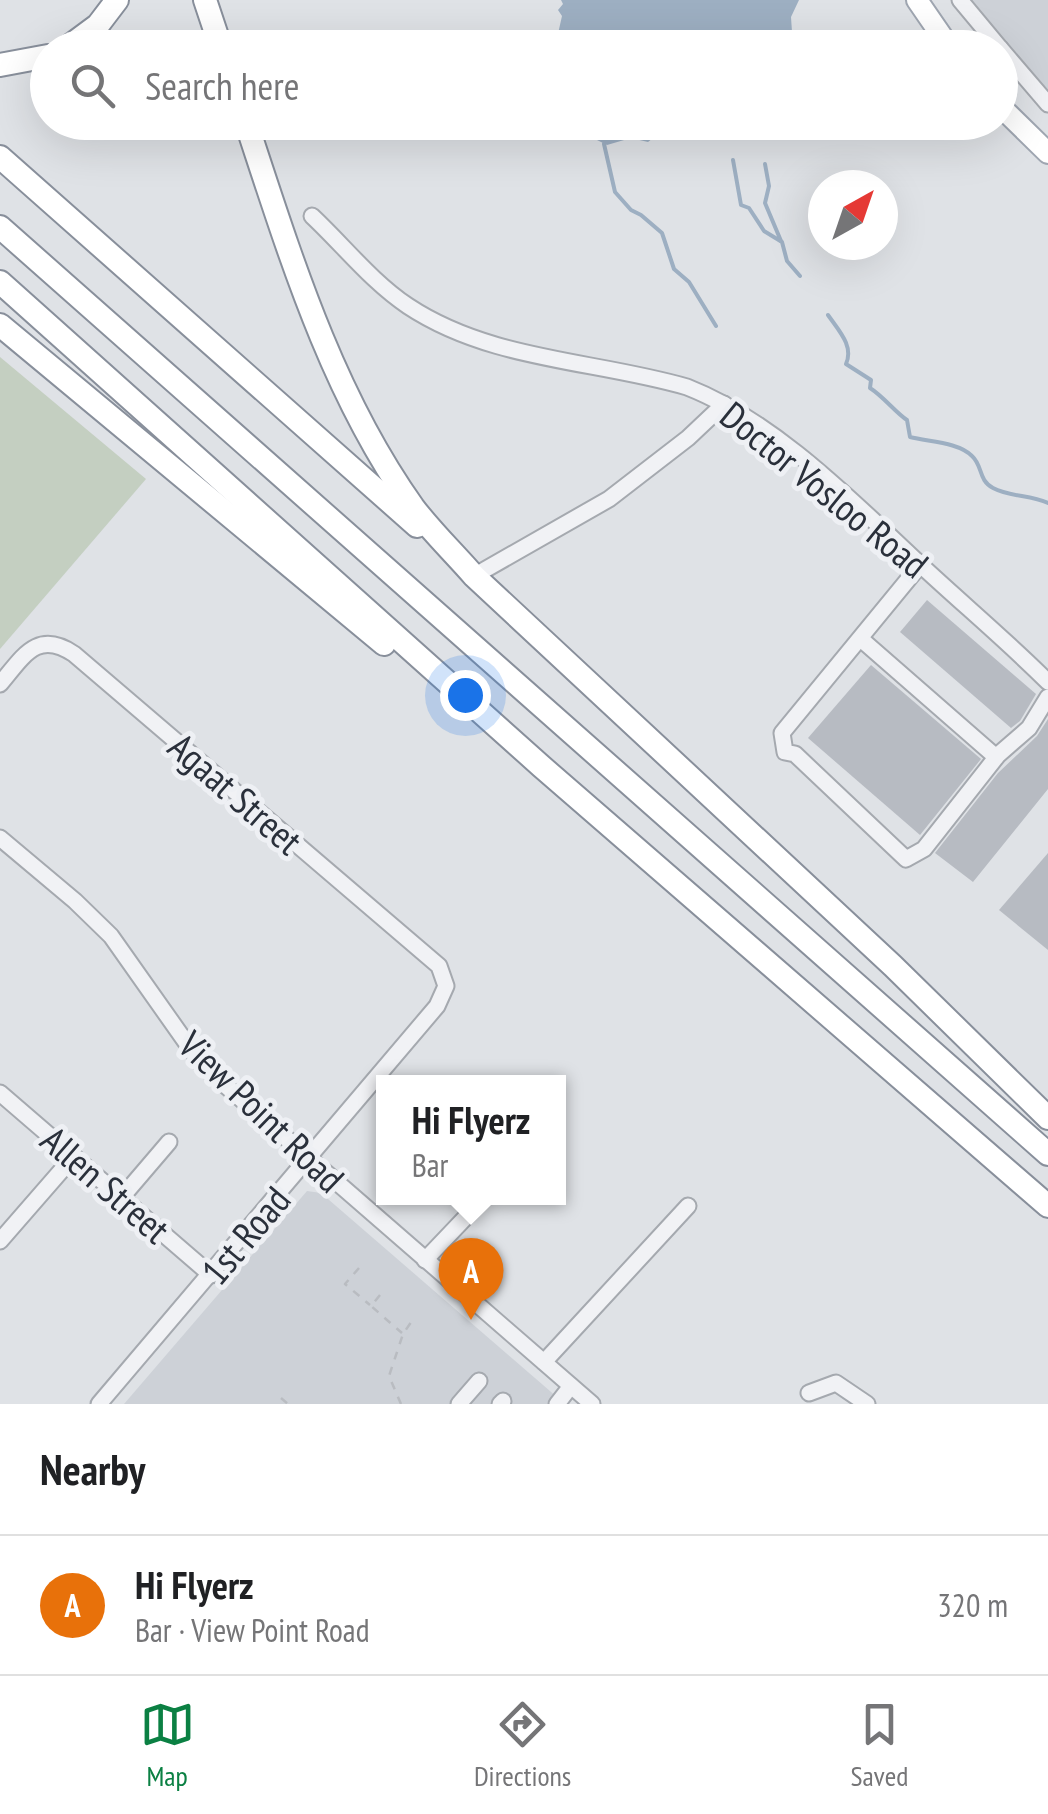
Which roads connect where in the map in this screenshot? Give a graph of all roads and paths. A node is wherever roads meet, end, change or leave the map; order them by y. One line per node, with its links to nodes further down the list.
1 (117, 0): 6 (highway)
2 (204, 0): 7 (highway)
3 (904, 0): 8 (main road)
4 (917, 0): 9 (main road)
5 (960, 0): 10 (street)
6 (90, 30)
7 (214, 30)
8 (925, 30)
9 (938, 30)
10 (985, 30)
11 (30, 59): 12 (highway)
12 (0, 65)
13 (1018, 69): 14 (street)
14 (1048, 104)
15 (1018, 124): 18 (main road)
16 (1018, 134): 20 (main road)
17 (252, 140): 27 (highway)
18 (1048, 153)
19 (0, 157): 27 (highway)
20 (1048, 162)
21 (312, 216): 25 (street, Doctor Vosloo Road)
22 (0, 227): 41 (highway)
23 (0, 282): 33 (highway)
24 (0, 325): 33 (highway)
25 (724, 404): 26 (street, Doctor Vosloo Road); 27 (street)
26 (920, 565): 28 (street); 29 (street, Doctor Vosloo Road)
27 (474, 576): 39 (highway)
28 (862, 640): 32 (street); 32 (street)
29 (1048, 682)
30 (0, 684): 35 (street, Agaat Street)
31 (1048, 697): 32 (street)
32 (996, 757)
33 (541, 766): 47 (highway)
34 (0, 838): 43 (street, View Point Road)
35 (439, 966): 36 (street, 1st Road)
36 (380, 1075)
37 (376, 1079): 43 (street, 1st Road)
38 (0, 1092): 42 (street, Allen Street)
39 (1048, 1118)
40 (169, 1142): 44 (street)
41 (1048, 1154)
42 (74, 1156): 44 (street, Allen Street); 48 (street)
43 (309, 1160): 49 (street, View Point Road); 51 (street, 1st Road)
44 (122, 1198): 51 (street, Allen Street)
45 (477, 1205): 49 (street)
46 (688, 1206): 56 (street)
47 (1048, 1206)
48 (0, 1241)
49 (425, 1260): 56 (street, View Point Road)
50 (359, 1268): 53 (path)
51 (211, 1275): 62 (street, 1st Road)
52 (380, 1295): 53 (path)
53 (371, 1306): 55 (path)
54 (414, 1318): 55 (path)
55 (403, 1334): 61 (path)
56 (544, 1362): 58 (street, View Point Road)
57 (478, 1381): 64 (street)
58 (571, 1386): 65 (street); 66 (street, View Point Road)
59 (810, 1393): 67 (street)
60 (282, 1398): 63 (path)
61 (398, 1403)
62 (100, 1404)
63 (288, 1404)
64 (460, 1404)
65 (557, 1404)
66 (592, 1404)
67 (867, 1404)

